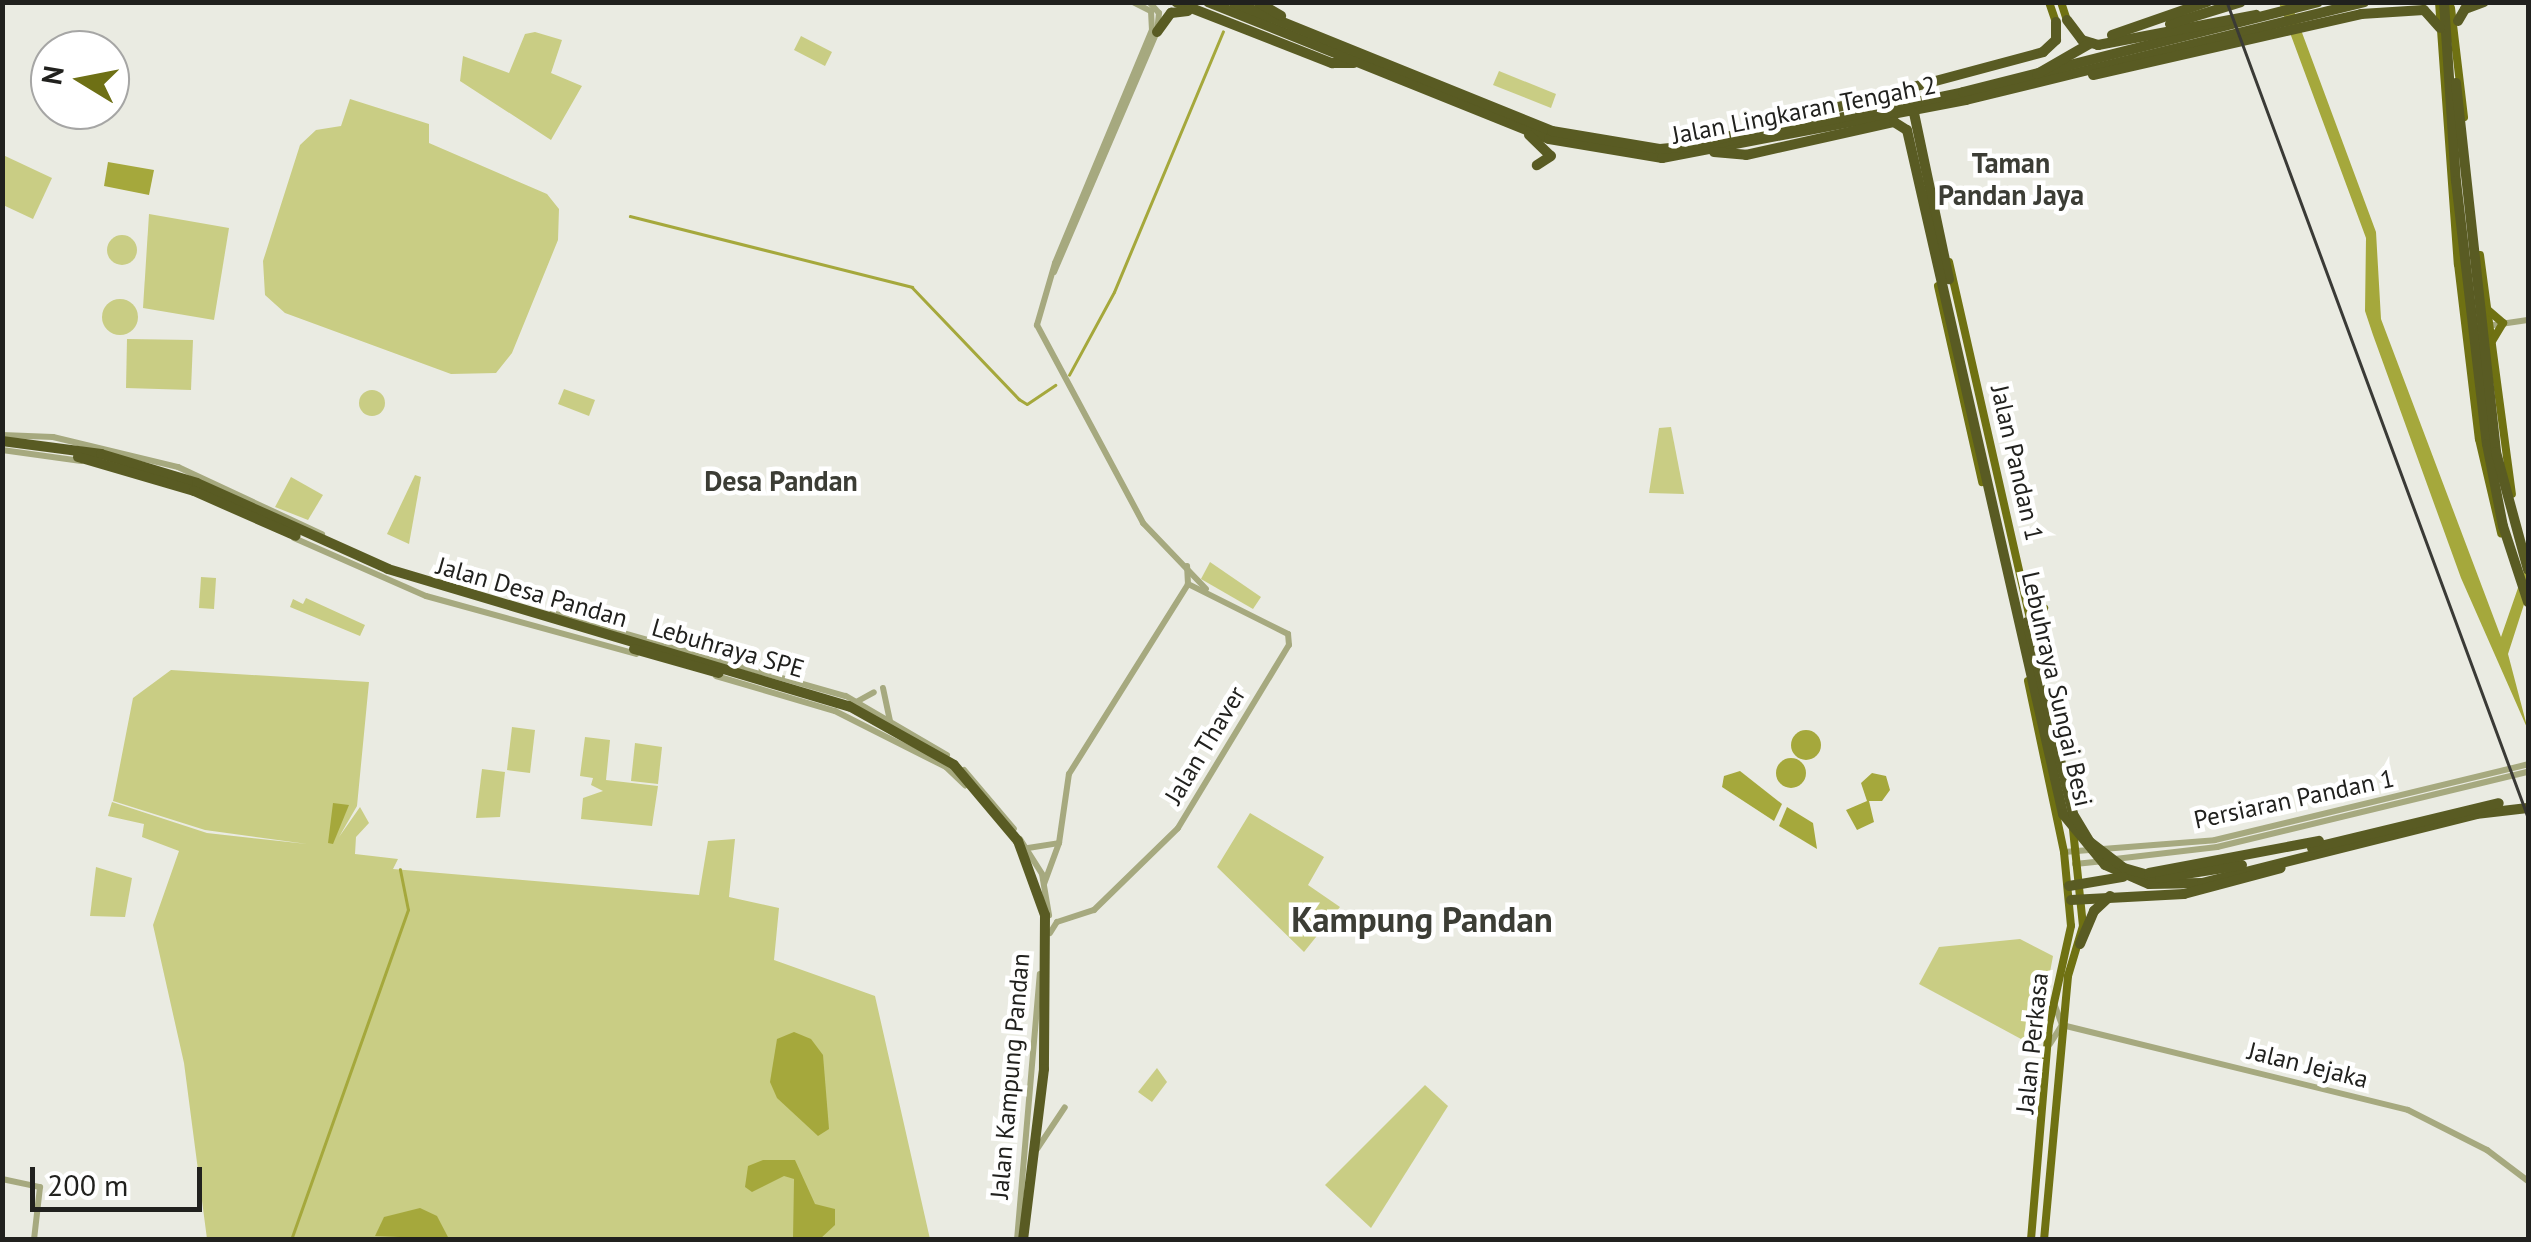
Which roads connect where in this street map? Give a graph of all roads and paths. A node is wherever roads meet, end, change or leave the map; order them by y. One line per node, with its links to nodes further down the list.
1 (1133, 2): 37 (street)
2 (1149, 2): 22 (street)
3 (1176, 2): 15 (highway)
4 (1208, 2): 24 (highway, Jalan Lingkaran Tengah 2)
5 (1232, 2): 23 (highway, Jalan Lingkaran Tengah 2)
6 (1258, 2): 23 (highway)
7 (2049, 2): 17 (main road)
8 (2061, 2): 17 (main road)
9 (2207, 2): 25 (highway)
10 (2241, 2): 18 (highway)
11 (2484, 2): 19 (highway)
12 (2446, 4): 19 (main road); 21 (main road); 27 (highway)
13 (2321, 6): 14 (highway, Jalan Lingkaran Tengah 2); 16 (highway, Jalan Lingkaran Tengah 2)
14 (2363, 8): 20 (highway); 21 (highway)
15 (1198, 11): 22 (highway); 24 (highway)
16 (2278, 18): 18 (highway); 20 (highway); 25 (highway, Jalan Lingkaran Tengah 2); 31 (highway, Jalan Lingkaran Tengah 2)
17 (2062, 21): 18 (highway); 26 (highway); 28 (highway)
18 (2187, 21)
19 (2458, 21): 27 (main road)
20 (2311, 23): 26 (highway)
21 (2440, 28): 27 (main road)
22 (1157, 32): 37 (street)
23 (1308, 32): 32 (highway, Jalan Lingkaran Tengah 2)
24 (1358, 62): 29 (highway, Jalan Lingkaran Tengah 2)
25 (2037, 74): 31 (highway, Jalan Lingkaran Tengah 2)
26 (2065, 79): 30 (highway)
27 (2453, 90): 35 (highway); 38 (main road); 39 (main road)
28 (1865, 97): 30 (highway); 32 (highway)
29 (1524, 130): 33 (highway, Jalan Lingkaran Tengah 2); 34 (highway)
30 (1915, 134): 33 (highway); 36 (highway, Jalan Pandan 1)
31 (1770, 136): 32 (highway, Jalan Lingkaran Tengah 2); 33 (highway, Jalan Lingkaran Tengah 2)
32 (1700, 146)
33 (1714, 152)
34 (1537, 165)
35 (2460, 180): 49 (highway); 50 (highway)
36 (1941, 255): 47 (main road, Jalan Pandan 1); 48 (main road, Jalan Pandan 1); 75 (highway, Lebuhraya Sungai Besi)
37 (1053, 272): 52 (street)
38 (2485, 304): 39 (main road); 41 (main road); 42 (main road)
39 (2463, 307): 43 (main road)
40 (2528, 320): 41 (street)
41 (2503, 323): 42 (street); 44 (main road)
42 (2488, 326): 43 (street); 44 (main road)
43 (2466, 329): 45 (main road)
44 (2490, 345): 45 (main road); 49 (main road)
45 (2468, 348): 50 (main road)
46 (5, 443): 51 (street, Jalan Desa Pandan); 58 (street, Jalan Desa Pandan); 102 (highway, Lebuhraya SPE)
47 (1994, 453): 48 (main road); 60 (main road, Jalan Pandan 1)
48 (1976, 458): 78 (main road, Jalan Pandan 1)
49 (2521, 548): 53 (highway)
50 (2514, 560): 56 (highway)
51 (378, 561): 59 (street, Jalan Desa Pandan); 64 (street, Jalan Desa Pandan)
52 (1186, 562): 54 (street); 55 (street)
53 (2528, 570)
54 (1188, 584): 55 (street, Jalan Thaver); 74 (street, Jalan Kampung Pandan)
55 (1206, 589): 90 (street, Jalan Thaver)
56 (2528, 602)
57 (2044, 608): 60 (main road)
58 (530, 625): 59 (street); 61 (street, Jalan Desa Pandan)
59 (563, 626): 61 (street); 65 (street, Jalan Desa Pandan)
60 (2033, 637): 73 (main road, Jalan Pandan 1)
61 (598, 643): 66 (street, Jalan Desa Pandan)
62 (883, 688): 67 (street)
63 (874, 692): 64 (street)
64 (856, 701): 65 (street, Jalan Desa Pandan)
65 (872, 710): 66 (street); 67 (street, Jalan Kampung Pandan); 69 (street)
66 (835, 711): 69 (street, Jalan Desa Pandan)
67 (890, 721): 76 (street, Jalan Kampung Pandan)
68 (2528, 764): 71 (street, Persiaran Pandan 1)
69 (946, 768): 92 (street, Jalan Kampung Pandan)
70 (2528, 772): 71 (street, Persiaran Pandan 1)
71 (2390, 804): 79 (street, Persiaran Pandan 1)
72 (2528, 805): 75 (highway, Lebuhraya Sungai Besi)
73 (2070, 820): 77 (main road, Jalan Pandan 1); 79 (main road)
74 (1059, 843): 76 (street); 84 (street, Jalan Kampung Pandan)
75 (2330, 846): 82 (highway); 87 (highway)
76 (1026, 848): 84 (street, Jalan Kampung Pandan)
77 (2078, 851): 78 (street, Persiaran Pandan 1); 79 (street, Persiaran Pandan 1); 80 (main road, Jalan Pandan 1)
78 (2064, 852): 81 (main road, Jalan Perkasa)
79 (2104, 855): 80 (street, Persiaran Pandan 1); 83 (highway)
80 (2080, 863): 81 (street, Persiaran Pandan 1); 85 (main road, Jalan Perkasa)
81 (2066, 865): 86 (main road, Jalan Perkasa)
82 (2166, 870): 83 (highway); 87 (highway)
83 (2107, 880): 85 (highway)
84 (1045, 882): 90 (street, Jalan Kampung Pandan); 92 (street)
85 (2082, 884): 86 (highway); 89 (main road, Jalan Perkasa)
86 (2069, 886): 89 (main road, Jalan Perkasa)
87 (2173, 895): 88 (highway)
88 (2111, 896): 89 (highway); 91 (highway)
89 (2077, 899): 91 (main road, Jalan Perkasa); 93 (main road, Jalan Perkasa)
90 (1050, 933): 96 (street, Jalan Kampung Pandan)
91 (2080, 944): 94 (main road, Jalan Perkasa)
92 (1041, 945): 96 (street, Jalan Kampung Pandan)
93 (2053, 997): 94 (street); 95 (main road, Jalan Perkasa)
94 (2062, 1025): 95 (street); 100 (street, Jalan Jejaka); 104 (main road, Jalan Perkasa)
95 (2048, 1048): 103 (main road, Jalan Perkasa)
96 (1034, 1123): 97 (street); 97 (street); 98 (street, Jalan Kampung Pandan); 102 (street, Jalan Kampung Pandan)
97 (1054, 1123): 98 (street)
98 (1031, 1159): 102 (street, Jalan Kampung Pandan)
99 (2, 1179): 101 (street)
100 (2528, 1181)
101 (34, 1240)
102 (1020, 1240)
103 (2032, 1240)
104 (2044, 1240)

